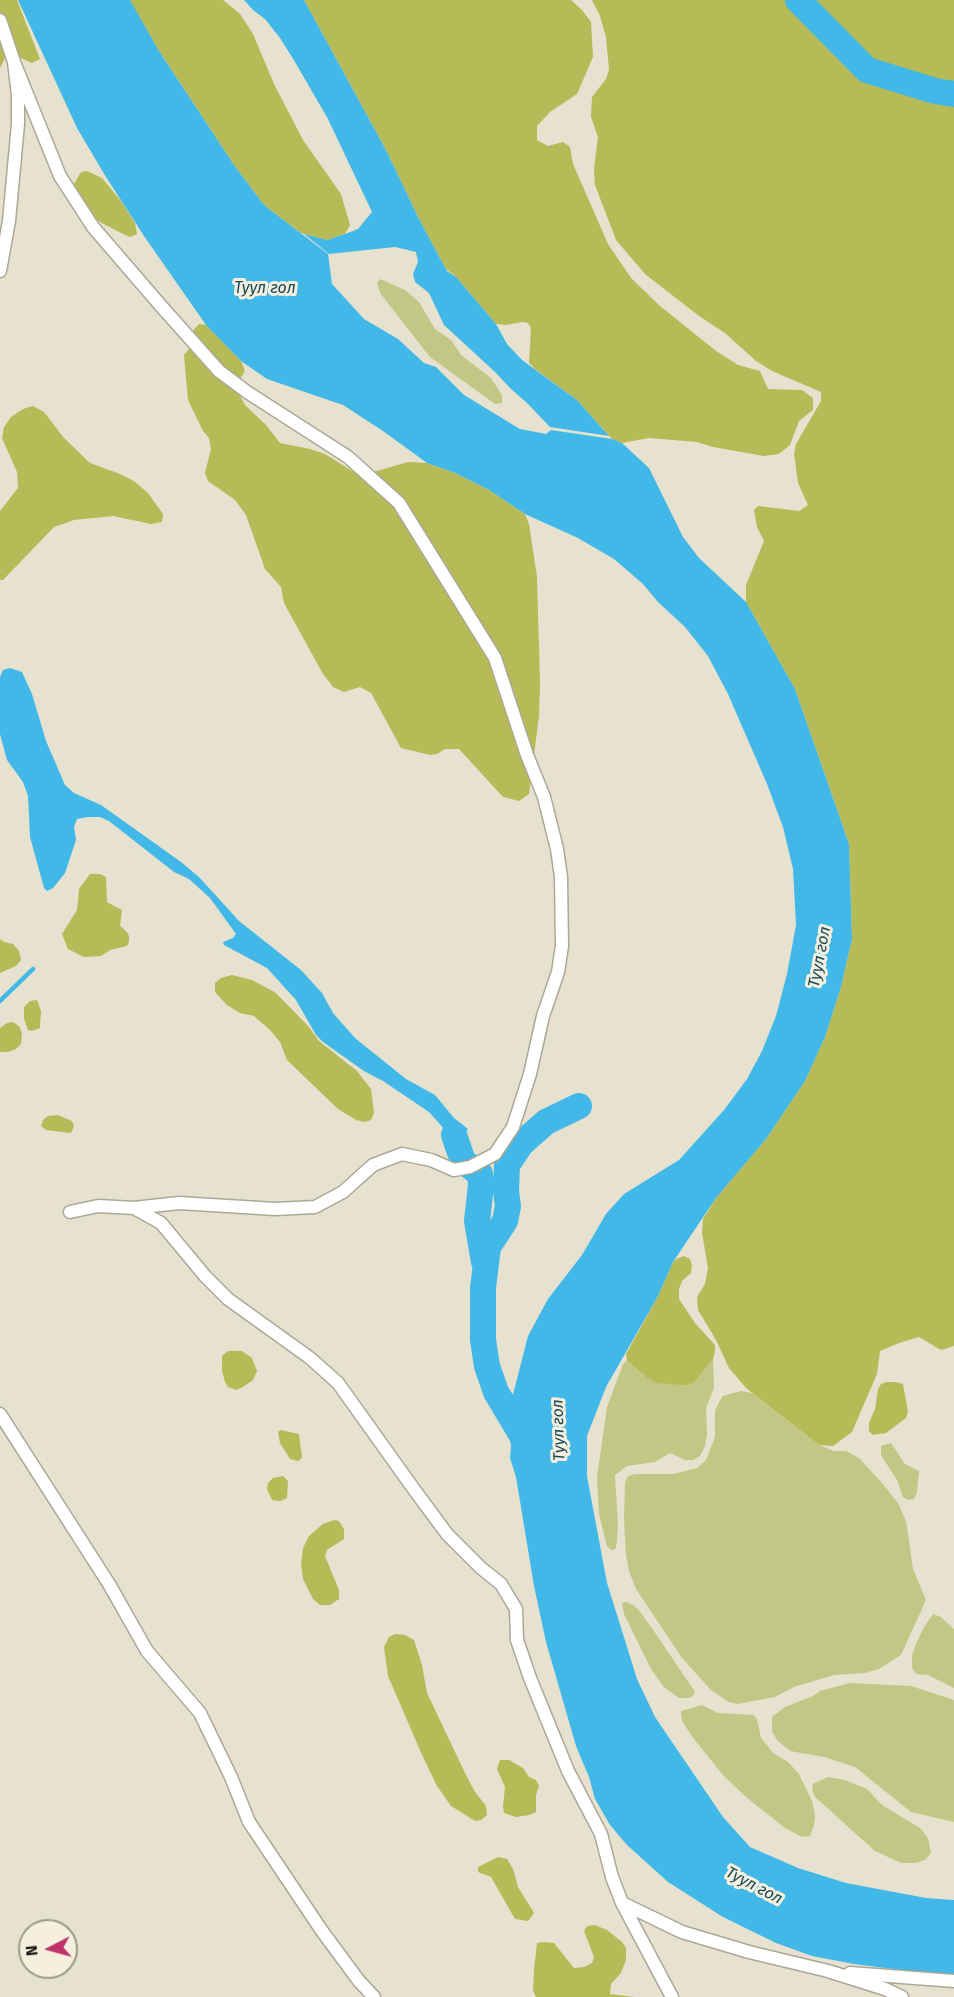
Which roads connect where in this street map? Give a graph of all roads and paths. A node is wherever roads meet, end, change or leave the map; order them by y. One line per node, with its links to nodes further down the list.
1 (0, 20): 2 (street)
2 (14, 62): 3 (street); 4 (street)
3 (0, 271)
4 (134, 1208): 5 (street); 7 (street)
5 (70, 1212)
6 (0, 1414): 10 (street)
7 (622, 1903): 8 (street); 11 (street)
8 (828, 1971): 9 (street); 12 (street)
9 (954, 1981)
10 (374, 1997)
11 (672, 1997)
12 (902, 1997)

